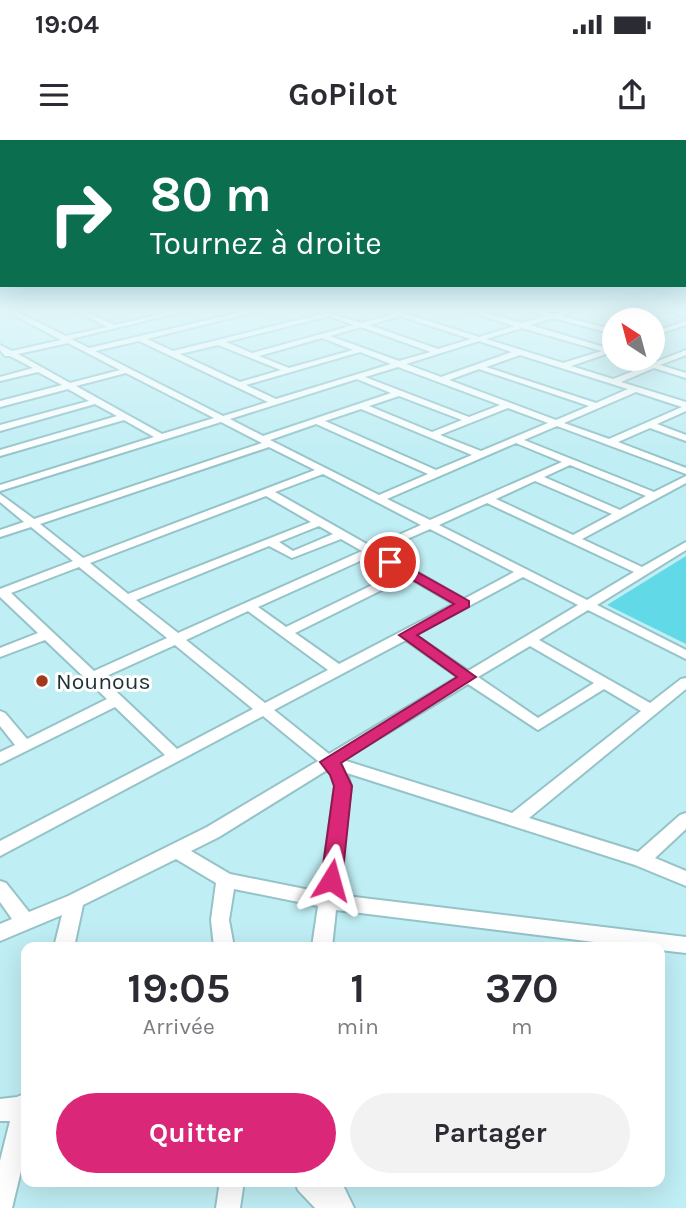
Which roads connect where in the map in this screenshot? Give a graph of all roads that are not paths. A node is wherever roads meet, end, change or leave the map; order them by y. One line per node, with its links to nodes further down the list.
1 (23, 360): 14 (street)
2 (104, 360): 16 (street)
3 (185, 360): 24 (street)
4 (261, 360): 17 (street)
5 (327, 360): 17 (street)
6 (387, 360): 11 (street)
7 (413, 360): 11 (street)
8 (499, 360): 13 (street)
9 (544, 360): 12 (street)
10 (584, 360): 12 (street)
11 (399, 364): 20 (street); 22 (street)
12 (563, 366): 23 (street)
13 (480, 367): 22 (street); 33 (street)
14 (40, 369): 21 (street); 25 (street)
15 (665, 369): 19 (street)
16 (126, 371): 25 (street); 36 (street)
17 (289, 371): 24 (street)
18 (638, 371): 23 (street)
19 (686, 376)
20 (358, 377): 27 (street); 29 (street)
21 (0, 379)
22 (440, 380): 31 (street)
23 (613, 382): 26 (street)
24 (240, 385): 29 (street)
25 (69, 386): 28 (street); 30 (street)
26 (636, 389): 33 (street); 34 (street)
27 (399, 393): 32 (street); 37 (street)
28 (97, 401): 35 (street); 41 (street)
29 (277, 403): 36 (street)
30 (0, 404)
31 (508, 405): 37 (street); 39 (street)
32 (361, 406): 38 (street); 42 (street)
33 (597, 406): 39 (street)
34 (686, 406): 40 (street)
35 (125, 417): 43 (street); 48 (street)
36 (221, 420): 43 (street); 46 (street)
37 (469, 420): 42 (street)
38 (317, 421): 46 (street); 53 (street)
39 (557, 423): 45 (street); 47 (street)
40 (650, 425): 44 (street); 47 (street)
41 (0, 428)
42 (432, 435): 49 (street)
43 (162, 438): 56 (street)
44 (686, 438)
45 (516, 440): 49 (street); 50 (street)
46 (264, 442): 51 (street); 64 (street)
47 (611, 442): 52 (street)
48 (0, 453)
49 (481, 455): 53 (street)
50 (569, 461): 54 (street); 58 (street)
51 (322, 471): 57 (street); 60 (street)
52 (686, 471)
53 (436, 474): 60 (street)
54 (535, 477): 61 (street); 62 (street)
55 (686, 480): 58 (street)
56 (0, 488)
57 (267, 492): 63 (street); 72 (street)
58 (656, 496): 62 (street)
59 (0, 498): 64 (street)
60 (377, 499): 65 (street)
61 (486, 499): 65 (street); 68 (street)
62 (621, 514): 68 (street)
63 (320, 522): 67 (street); 69 (street)
64 (32, 523): 66 (street); 72 (street)
65 (428, 525): 71 (street); 75 (street)
66 (0, 534)
67 (342, 534): 69 (street); 71 (street)
68 (573, 539): 73 (street)
69 (270, 542): 77 (street)
70 (686, 545): 73 (street)
71 (371, 551): 74 (street); 80 (street)
72 (81, 562): 76 (street); 77 (street)
73 (642, 571): 79 (street)
74 (408, 572): 78 (street); 81 (street)
75 (523, 573): 78 (street); 79 (street)
76 (1, 592): 82 (street)
77 (127, 599): 84 (street)
78 (464, 604): 83 (street)
79 (586, 605): 85 (street); 87 (street)
80 (249, 606): 81 (street); 84 (street)
81 (285, 632): 88 (street)
82 (47, 634): 86 (street); 89 (street)
83 (407, 635): 88 (street); 90 (street)
84 (176, 639): 89 (street); 94 (street)
85 (529, 640): 90 (street); 92 (street)
86 (0, 653)
87 (686, 655)
88 (339, 671): 94 (street)
89 (92, 677): 93 (street)
90 (468, 677): 92 (street); 100 (street)
91 (686, 682): 95 (street)
92 (604, 683): 95 (street)
93 (117, 700): 97 (street); 98 (street)
94 (265, 710): 98 (street); 100 (street)
95 (652, 710): 101 (street)
96 (0, 716): 97 (street)
97 (25, 746): 99 (street)
98 (176, 757): 103 (street)
99 (0, 759)
100 (329, 762): 101 (street); 104 (street); 110 (street)
101 (516, 819): 105 (street)
102 (686, 819): 105 (street)
103 (0, 849)
104 (177, 851): 107 (street); 109 (street)
105 (642, 860): 106 (street)
106 (686, 879)
107 (226, 880): 110 (street); 114 (street)
108 (0, 888): 111 (street)
109 (75, 901): 111 (street); 113 (street)
110 (328, 901): 115 (street); 116 (street)
111 (26, 923): 112 (street)
112 (0, 933)
113 (65, 942)
114 (224, 942)
115 (323, 942)
116 (654, 942)
117 (665, 943): 118 (street)
118 (686, 946)
119 (21, 1107): 120 (street)
120 (0, 1110)
121 (21, 1126): 125 (street)
122 (231, 1187): 126 (street)
123 (312, 1187): 127 (street)
124 (331, 1187): 128 (street)
125 (1, 1208)
126 (228, 1208)
127 (331, 1208)
128 (342, 1208)

